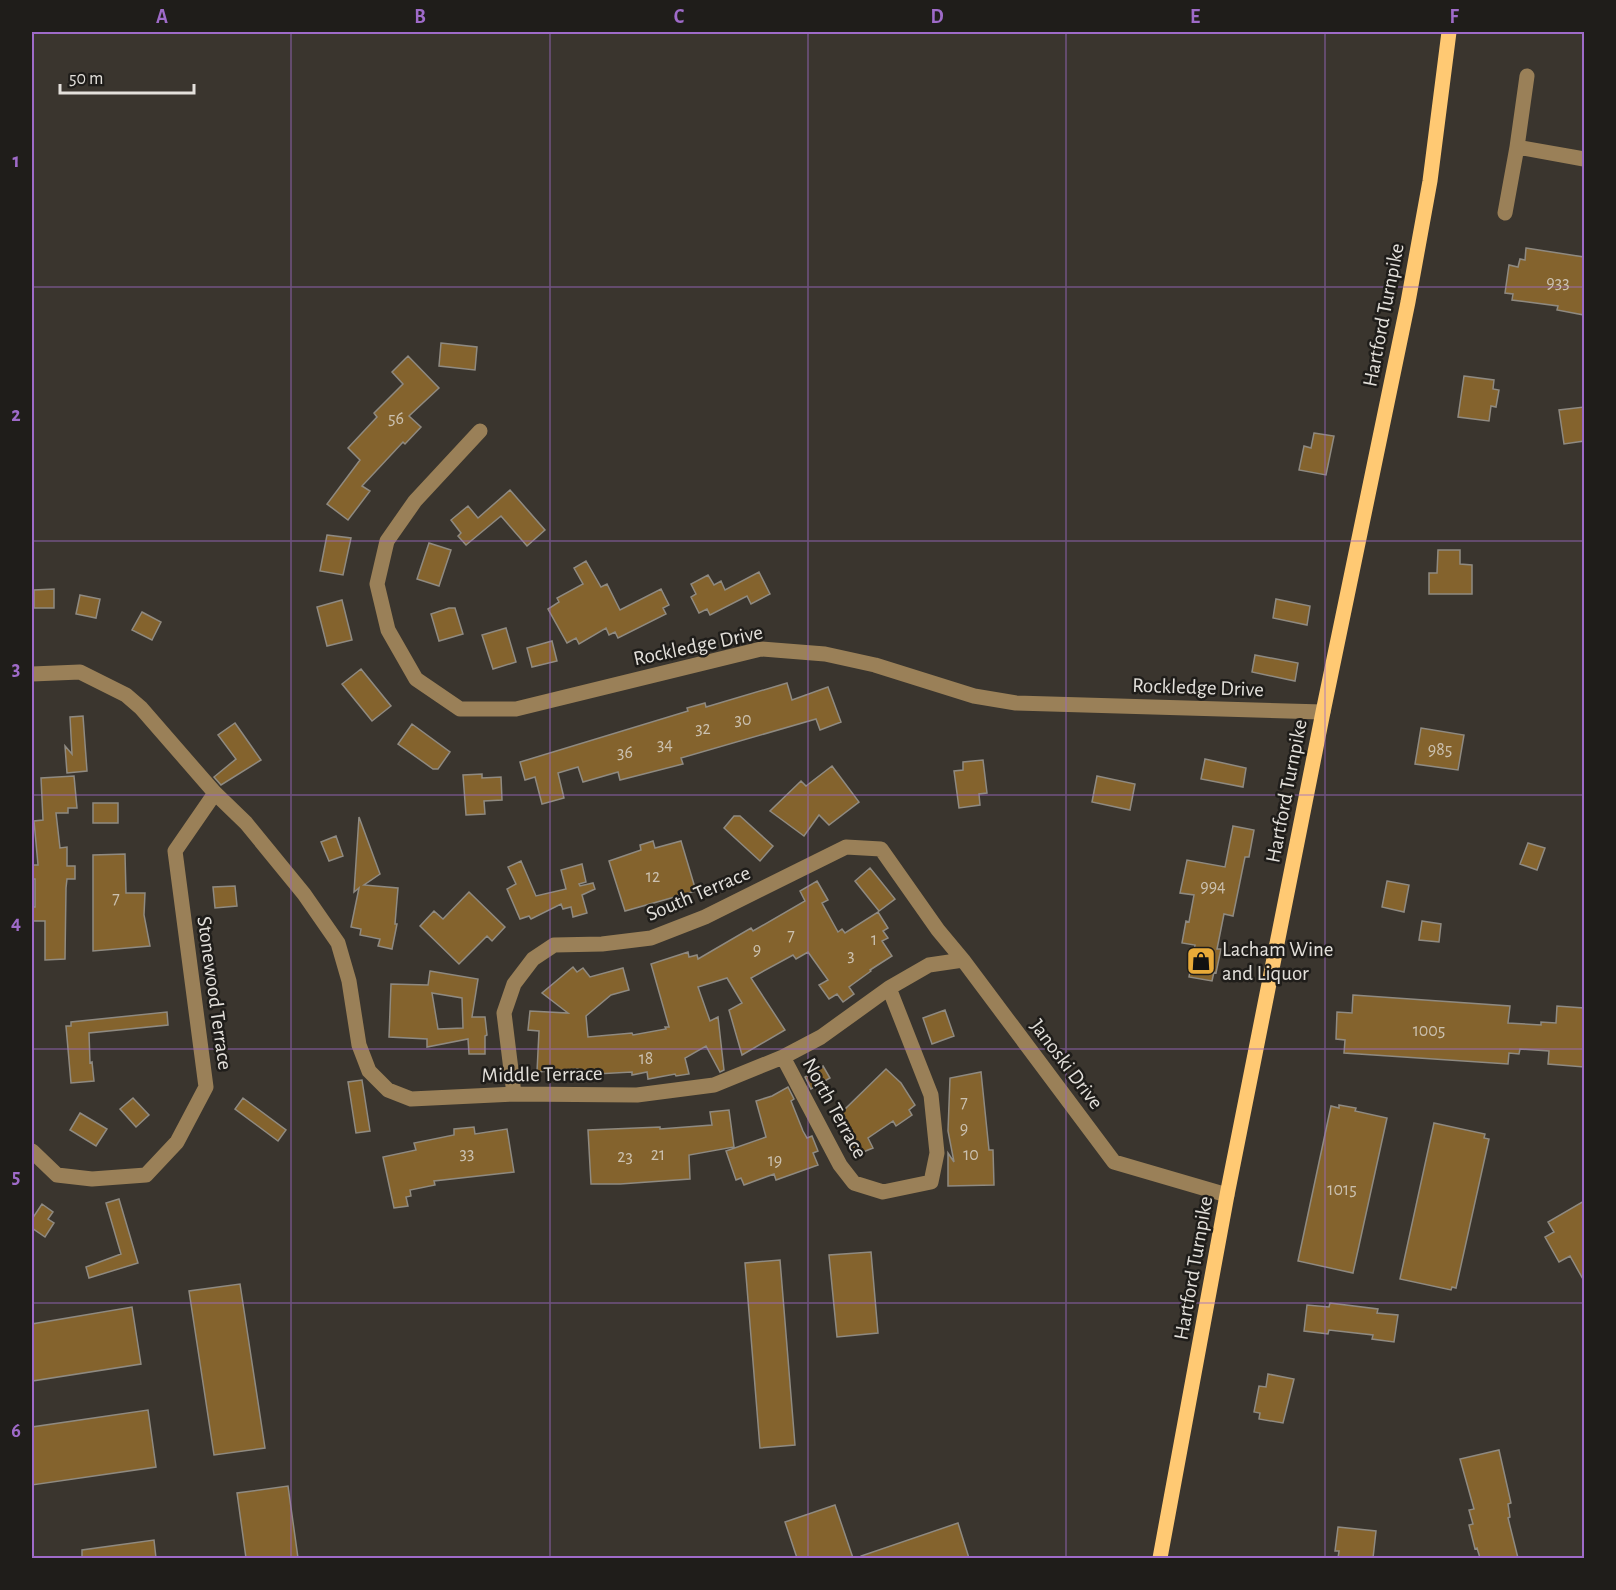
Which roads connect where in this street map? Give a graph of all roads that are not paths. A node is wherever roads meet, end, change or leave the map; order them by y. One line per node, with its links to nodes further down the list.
1 (1449, 32): 8 (main road, Hartford Turnpike)
2 (1527, 76): 3 (street)
3 (1517, 147): 4 (street); 5 (street)
4 (1584, 159)
5 (1505, 213)
6 (480, 431): 8 (street, Rockledge Drive)
7 (32, 674): 9 (street)
8 (1323, 712): 15 (main road, Hartford Turnpike)
9 (214, 793): 13 (street, Middle Terrace); 14 (street, Stonewood Terrace)
10 (963, 960): 11 (street); 13 (street, South Terrace); 15 (street, Janoski Drive)
11 (890, 988): 12 (street, Middle Terrace); 12 (street, North Terrace)
12 (783, 1057): 13 (street, Middle Terrace)
13 (513, 1094)
14 (32, 1151)
15 (1227, 1195): 16 (main road, Hartford Turnpike)
16 (1160, 1558)

